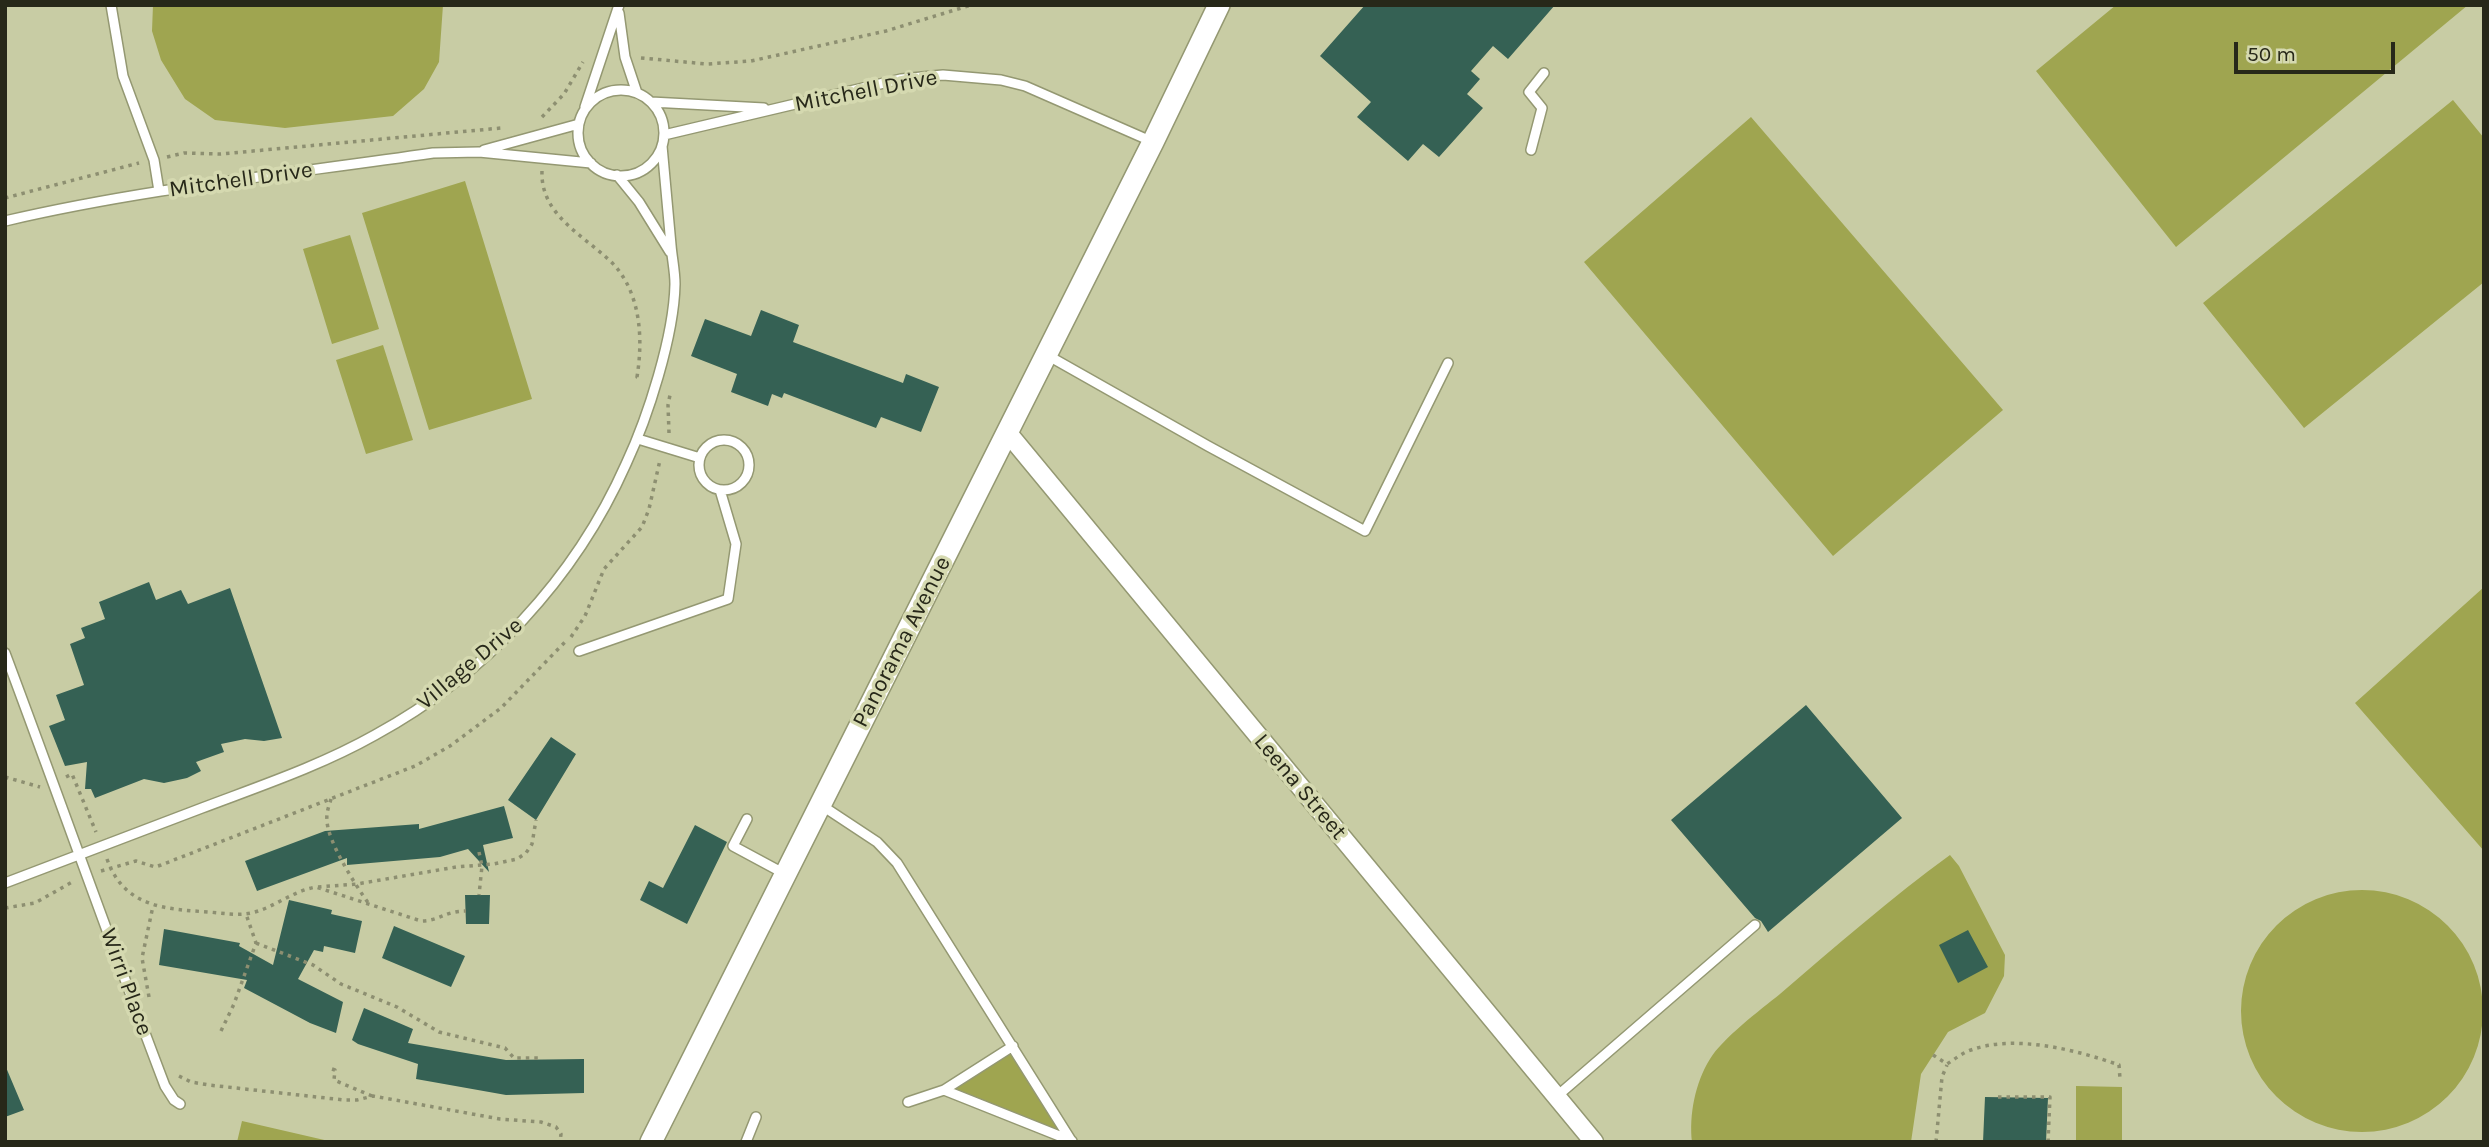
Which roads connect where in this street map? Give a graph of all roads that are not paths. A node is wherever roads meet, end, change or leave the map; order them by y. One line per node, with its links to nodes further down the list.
1 (111, 5): 17 (lane)
2 (1219, 5): 11 (street, Panorama Avenue)
3 (619, 6): 5 (lane); 8 (lane)
4 (1544, 74): 13 (lane)
5 (637, 93): 6 (lane); 8 (lane)
6 (651, 102): 7 (lane, Mitchell Drive); 10 (lane)
7 (776, 108): 10 (lane, Mitchell Drive); 11 (lane, Mitchell Drive)
8 (584, 112): 9 (lane)
9 (579, 124): 14 (lane, Mitchell Drive); 15 (lane)
10 (664, 135): 12 (lane)
11 (1153, 142): 20 (street, Panorama Avenue)
12 (662, 146): 16 (lane); 19 (lane, Village Drive)
13 (1531, 150)
14 (479, 152): 15 (lane, Mitchell Drive); 17 (lane, Mitchell Drive)
15 (591, 163): 16 (lane)
16 (617, 175): 19 (lane, Village Drive)
17 (159, 191): 18 (lane, Mitchell Drive)
18 (5, 221)
19 (671, 253): 23 (lane, Village Drive)
20 (1046, 354): 21 (lane); 22 (street, Panorama Avenue)
21 (1448, 363)
22 (1007, 432): 28 (street, Panorama Avenue); 36 (street, Leena Street)
23 (638, 439): 24 (lane); 30 (lane, Village Drive)
24 (700, 458): 25 (lane); 25 (lane)
25 (720, 490): 26 (lane)
26 (579, 651)
27 (5, 653): 30 (lane, Wirri Place)
28 (819, 805): 31 (street, Panorama Avenue); 34 (lane)
29 (747, 819): 31 (lane)
30 (79, 855): 32 (lane, Village Drive); 38 (lane, Wirri Place)
31 (785, 874): 40 (street, Panorama Avenue)
32 (5, 883)
33 (1755, 925): 36 (lane)
34 (1013, 1046): 35 (lane); 42 (lane)
35 (944, 1090): 37 (lane); 42 (lane)
36 (1556, 1097): 43 (street, Leena Street)
37 (908, 1101)
38 (180, 1104)
39 (756, 1117): 41 (lane)
40 (651, 1142)
41 (746, 1142)
42 (1072, 1142)
43 (1594, 1142)

